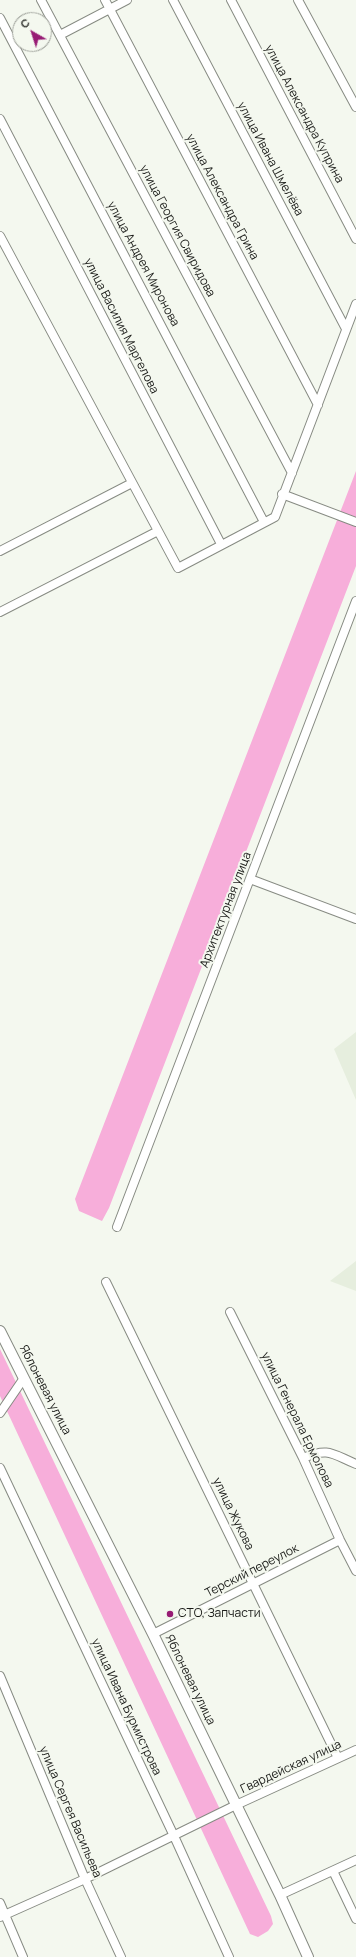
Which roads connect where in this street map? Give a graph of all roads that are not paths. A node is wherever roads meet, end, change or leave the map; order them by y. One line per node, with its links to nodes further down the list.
1 (41, 0): 9 (street, улица Георгия Свиридова)
2 (105, 0): 7 (street, улица Александра Грина)
3 (127, 0): 7 (street)
4 (173, 0): 15 (street, улица Ивана Шмелёва)
5 (231, 0): 13 (street, улица Александра Куприна)
6 (298, 0): 10 (street)
7 (110, 9): 9 (street); 16 (street, улица Александра Грина)
8 (0, 18): 20 (street, улица Андрея Миронова)
9 (60, 35): 17 (street, улица Георгия Свиридова)
10 (356, 107)
11 (0, 119): 23 (street, улица Василия Маргелова)
12 (0, 236): 18 (street)
13 (356, 239)
14 (356, 304): 15 (street)
15 (346, 329): 16 (street)
16 (318, 405): 17 (street)
17 (292, 473): 19 (street)
18 (132, 483): 22 (street); 24 (street)
19 (282, 494): 20 (street); 21 (street)
20 (264, 522): 23 (street)
21 (356, 522)
22 (158, 531): 23 (street); 26 (street)
23 (221, 544)
24 (0, 551)
25 (356, 601): 27 (street, Архитектурная улица)
26 (0, 612)
27 (250, 879): 28 (street); 29 (street, Архитектурная улица)
28 (356, 920)
29 (117, 1227)
30 (106, 1282): 40 (street, улица Жукова)
31 (230, 1312): 35 (street, улица Генерала Ермолова)
32 (0, 1331): 33 (street, Яблоневая улица)
33 (24, 1378): 34 (street); 41 (street, Яблоневая улица)
34 (0, 1413)
35 (303, 1458): 36 (street); 38 (street, улица Генерала Ермолова)
36 (356, 1464)
37 (0, 1468): 46 (street, улица Ивана Бурмистрова)
38 (340, 1540): 39 (street, улица Генерала Ермолова); 40 (street, Терский переулок)
39 (356, 1571)
40 (254, 1584): 41 (street, Терский переулок); 44 (street, улица Жукова)
41 (153, 1634): 45 (street, Яблоневая улица)
42 (0, 1676): 49 (street, улица Сергея Васильева)
43 (356, 1750): 44 (street, Гвардейская улица)
44 (338, 1758): 45 (street, Гвардейская улица)
45 (236, 1805): 46 (street, Гвардейская улица); 50 (street, Яблоневая улица)
46 (174, 1836): 49 (street, Гвардейская улица); 56 (street, улица Ивана Бурмистрова)
47 (356, 1860): 48 (street)
48 (333, 1871): 50 (street); 53 (street)
49 (85, 1879): 52 (street, Гвардейская улица); 55 (street, улица Сергея Васильева)
50 (280, 1895): 57 (street, Яблоневая улица)
51 (0, 1903): 52 (street)
52 (2, 1916): 54 (street)
53 (356, 1919)
54 (23, 1957)
55 (121, 1957)
56 (229, 1957)
57 (308, 1957)

